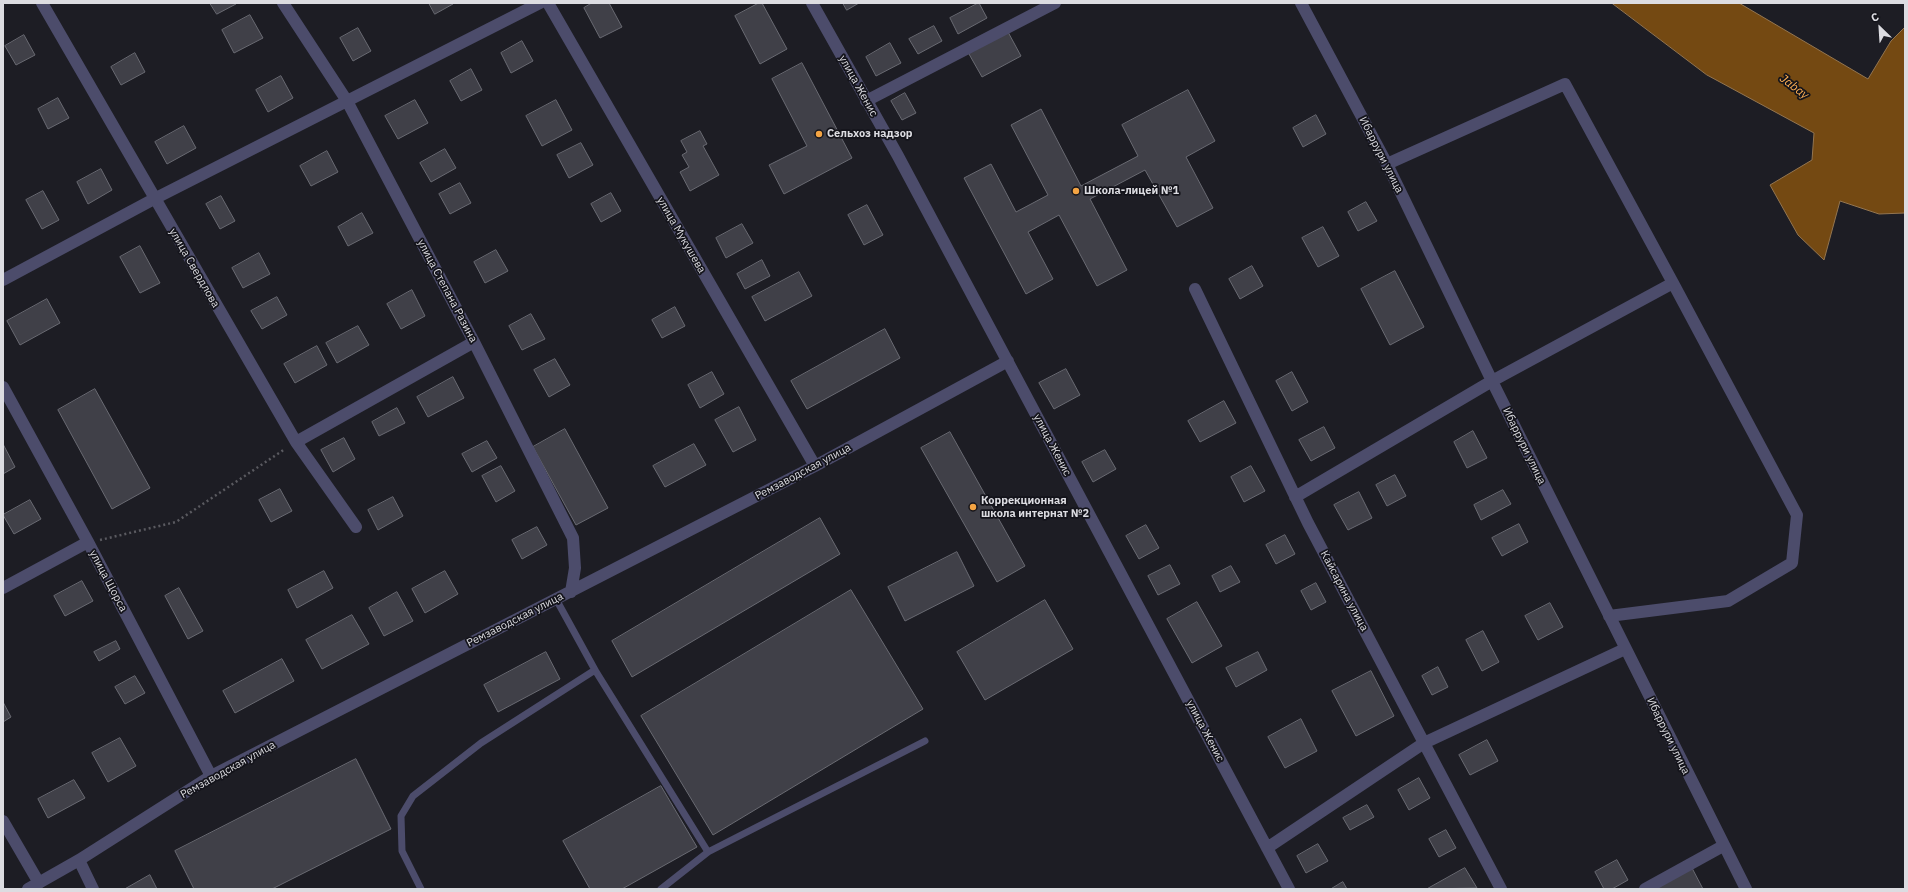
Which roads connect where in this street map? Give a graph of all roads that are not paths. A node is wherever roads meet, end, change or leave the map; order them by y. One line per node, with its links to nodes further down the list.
1 (42, 3): 12 (street, улица Свердлова)
2 (284, 3): 10 (street, улица Степана Разина)
3 (540, 3): 10 (street)
4 (548, 3): 21 (street, улица Мукушева)
5 (812, 3): 9 (street, улица Женис)
6 (1055, 3): 8 (street)
7 (1301, 3): 11 (street, Ибаррури улица)
8 (1039, 6): 9 (street)
9 (866, 100): 17 (street, улица Женис)
10 (346, 101): 12 (street); 16 (street, улица Степана Разина)
11 (1387, 164): 14 (street); 18 (street, Ибаррури улица)
12 (154, 199): 13 (street); 20 (street, улица Свердлова)
13 (3, 280)
14 (1673, 283): 18 (street); 28 (street)
15 (1195, 289): 22 (street, Кайсарина улица)
16 (474, 342): 20 (street); 26 (street, улица Степана Разина)
17 (1008, 361): 21 (street, Ремзаводская улица); 36 (street, улица Женис)
18 (1492, 381): 22 (street); 28 (street, Ибаррури улица)
19 (3, 387): 24 (street, улица Щорса)
20 (296, 442): 23 (street, улица Свердлова)
21 (815, 466): 26 (street, Ремзаводская улица)
22 (1295, 497): 32 (street, Кайсарина улица)
23 (356, 527)
24 (88, 542): 25 (street); 33 (street, улица Щорса)
25 (3, 588)
26 (571, 592): 27 (street, Ремзаводская улица)
27 (556, 599): 30 (lane); 33 (street, Ремзаводская улица)
28 (1608, 616): 29 (street, Ибаррури улица)
29 (1625, 649): 32 (street); 35 (street, Ибаррури улица)
30 (595, 670): 37 (lane); 41 (lane)
31 (925, 741): 37 (lane)
32 (1424, 743): 36 (street); 44 (street, Кайсарина улица)
33 (211, 776): 38 (street, Ремзаводская улица)
34 (3, 821): 39 (street)
35 (1723, 846): 45 (street); 46 (street, Ибаррури улица)
36 (1267, 848): 43 (street, улица Женис)
37 (708, 852): 42 (lane)
38 (79, 860): 39 (street, Ремзаводская улица); 40 (street)
39 (33, 886)
40 (93, 889)
41 (421, 889)
42 (660, 889)
43 (1289, 889)
44 (1501, 889)
45 (1645, 889)
46 (1746, 889)

